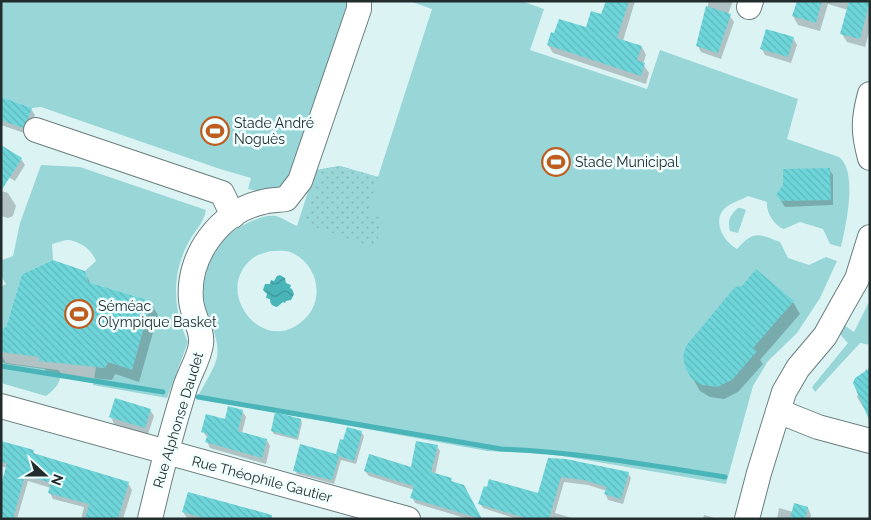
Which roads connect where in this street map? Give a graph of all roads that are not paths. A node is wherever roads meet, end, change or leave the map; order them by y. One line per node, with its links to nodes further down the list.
1 (359, 1): 5 (street, Rue Alphonse Daudet)
2 (870, 94): 4 (street)
3 (36, 130): 5 (street)
4 (870, 158)
5 (233, 216): 10 (street, Rue Alphonse Daudet)
6 (870, 237): 8 (street)
7 (1, 406): 10 (street, Rue Théophile Gautier)
8 (778, 411): 9 (street); 13 (street)
9 (870, 440)
10 (167, 452): 11 (street, Rue Alphonse Daudet); 12 (street, Rue Théophile Gautier)
11 (150, 519)
12 (408, 519)
13 (747, 519)

